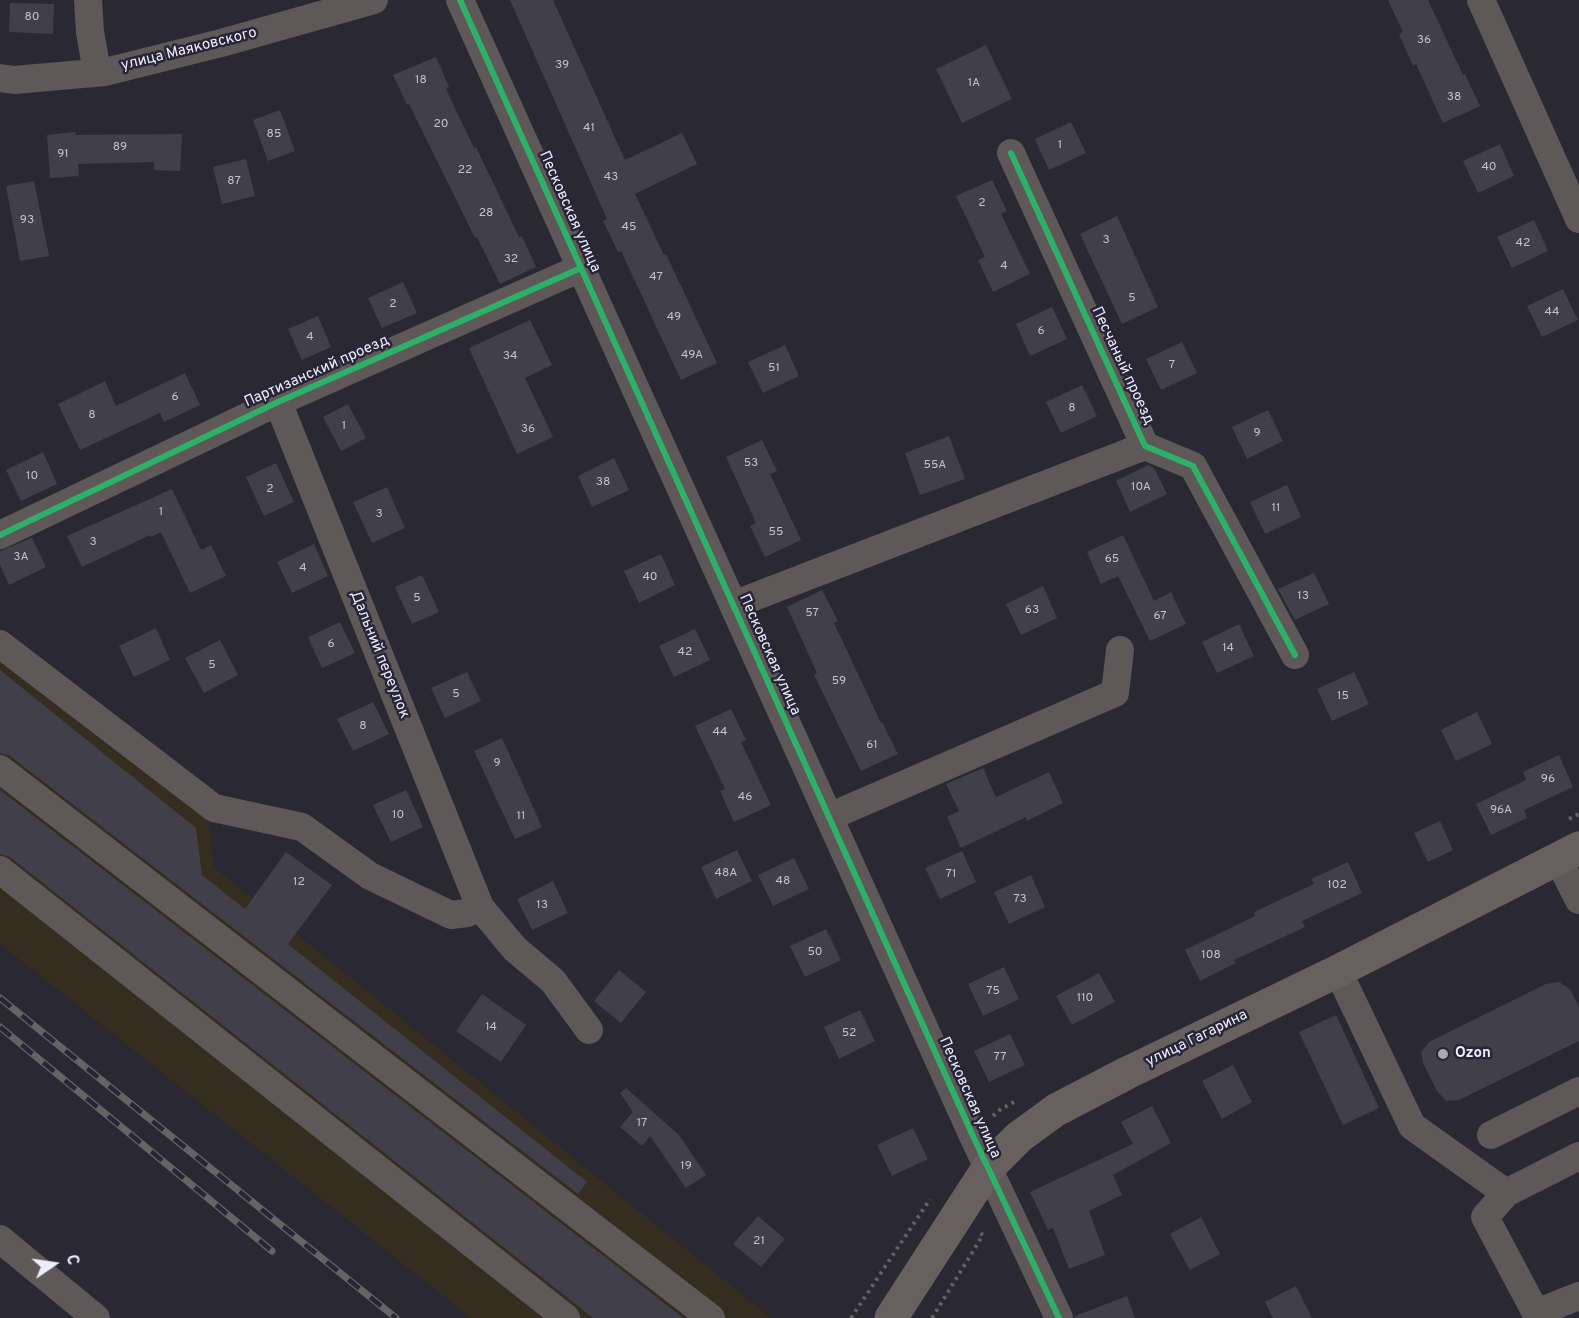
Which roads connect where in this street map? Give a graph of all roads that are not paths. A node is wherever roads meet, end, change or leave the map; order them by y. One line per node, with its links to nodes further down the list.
1 (88, 0): 5 (street)
2 (374, 0): 5 (street, улица Маяковского)
3 (460, 0): 9 (street, Песковская улица)
4 (1481, 0): 8 (street)
5 (97, 72): 6 (street, улица Маяковского)
6 (0, 78)
7 (1011, 153): 11 (street, Песчаный проезд)
8 (1579, 219)
9 (581, 268): 10 (street, Партизанский проезд); 13 (street, Песковская улица)
10 (278, 402): 12 (street, Партизанский проезд); 22 (street, Дальний переулок)
11 (1145, 446): 13 (street); 16 (street, Песчаный проезд)
12 (0, 535)
13 (733, 605): 18 (street, Песковская улица)
14 (0, 644): 22 (street)
15 (1120, 650): 18 (street)
16 (1294, 655)
17 (0, 769): 34 (street)
18 (829, 817): 28 (street, Песковская улица)
19 (1569, 854): 21 (street); 23 (main road, улица Гагарина)
20 (0, 870): 33 (street)
21 (1579, 900)
22 (480, 907): 24 (street, Дальний переулок)
23 (1338, 971): 28 (main road, улица Гагарина); 29 (street)
24 (589, 1030)
25 (1579, 1091): 26 (street)
26 (1491, 1135)
27 (1579, 1155): 29 (street)
28 (988, 1168): 35 (main road, улица Гагарина); 36 (street, Песковская улица)
29 (1506, 1193): 31 (street)
30 (0, 1239): 32 (street)
31 (1579, 1296)
32 (96, 1318)
33 (566, 1318)
34 (711, 1318)
35 (891, 1318)
36 (1059, 1318)

